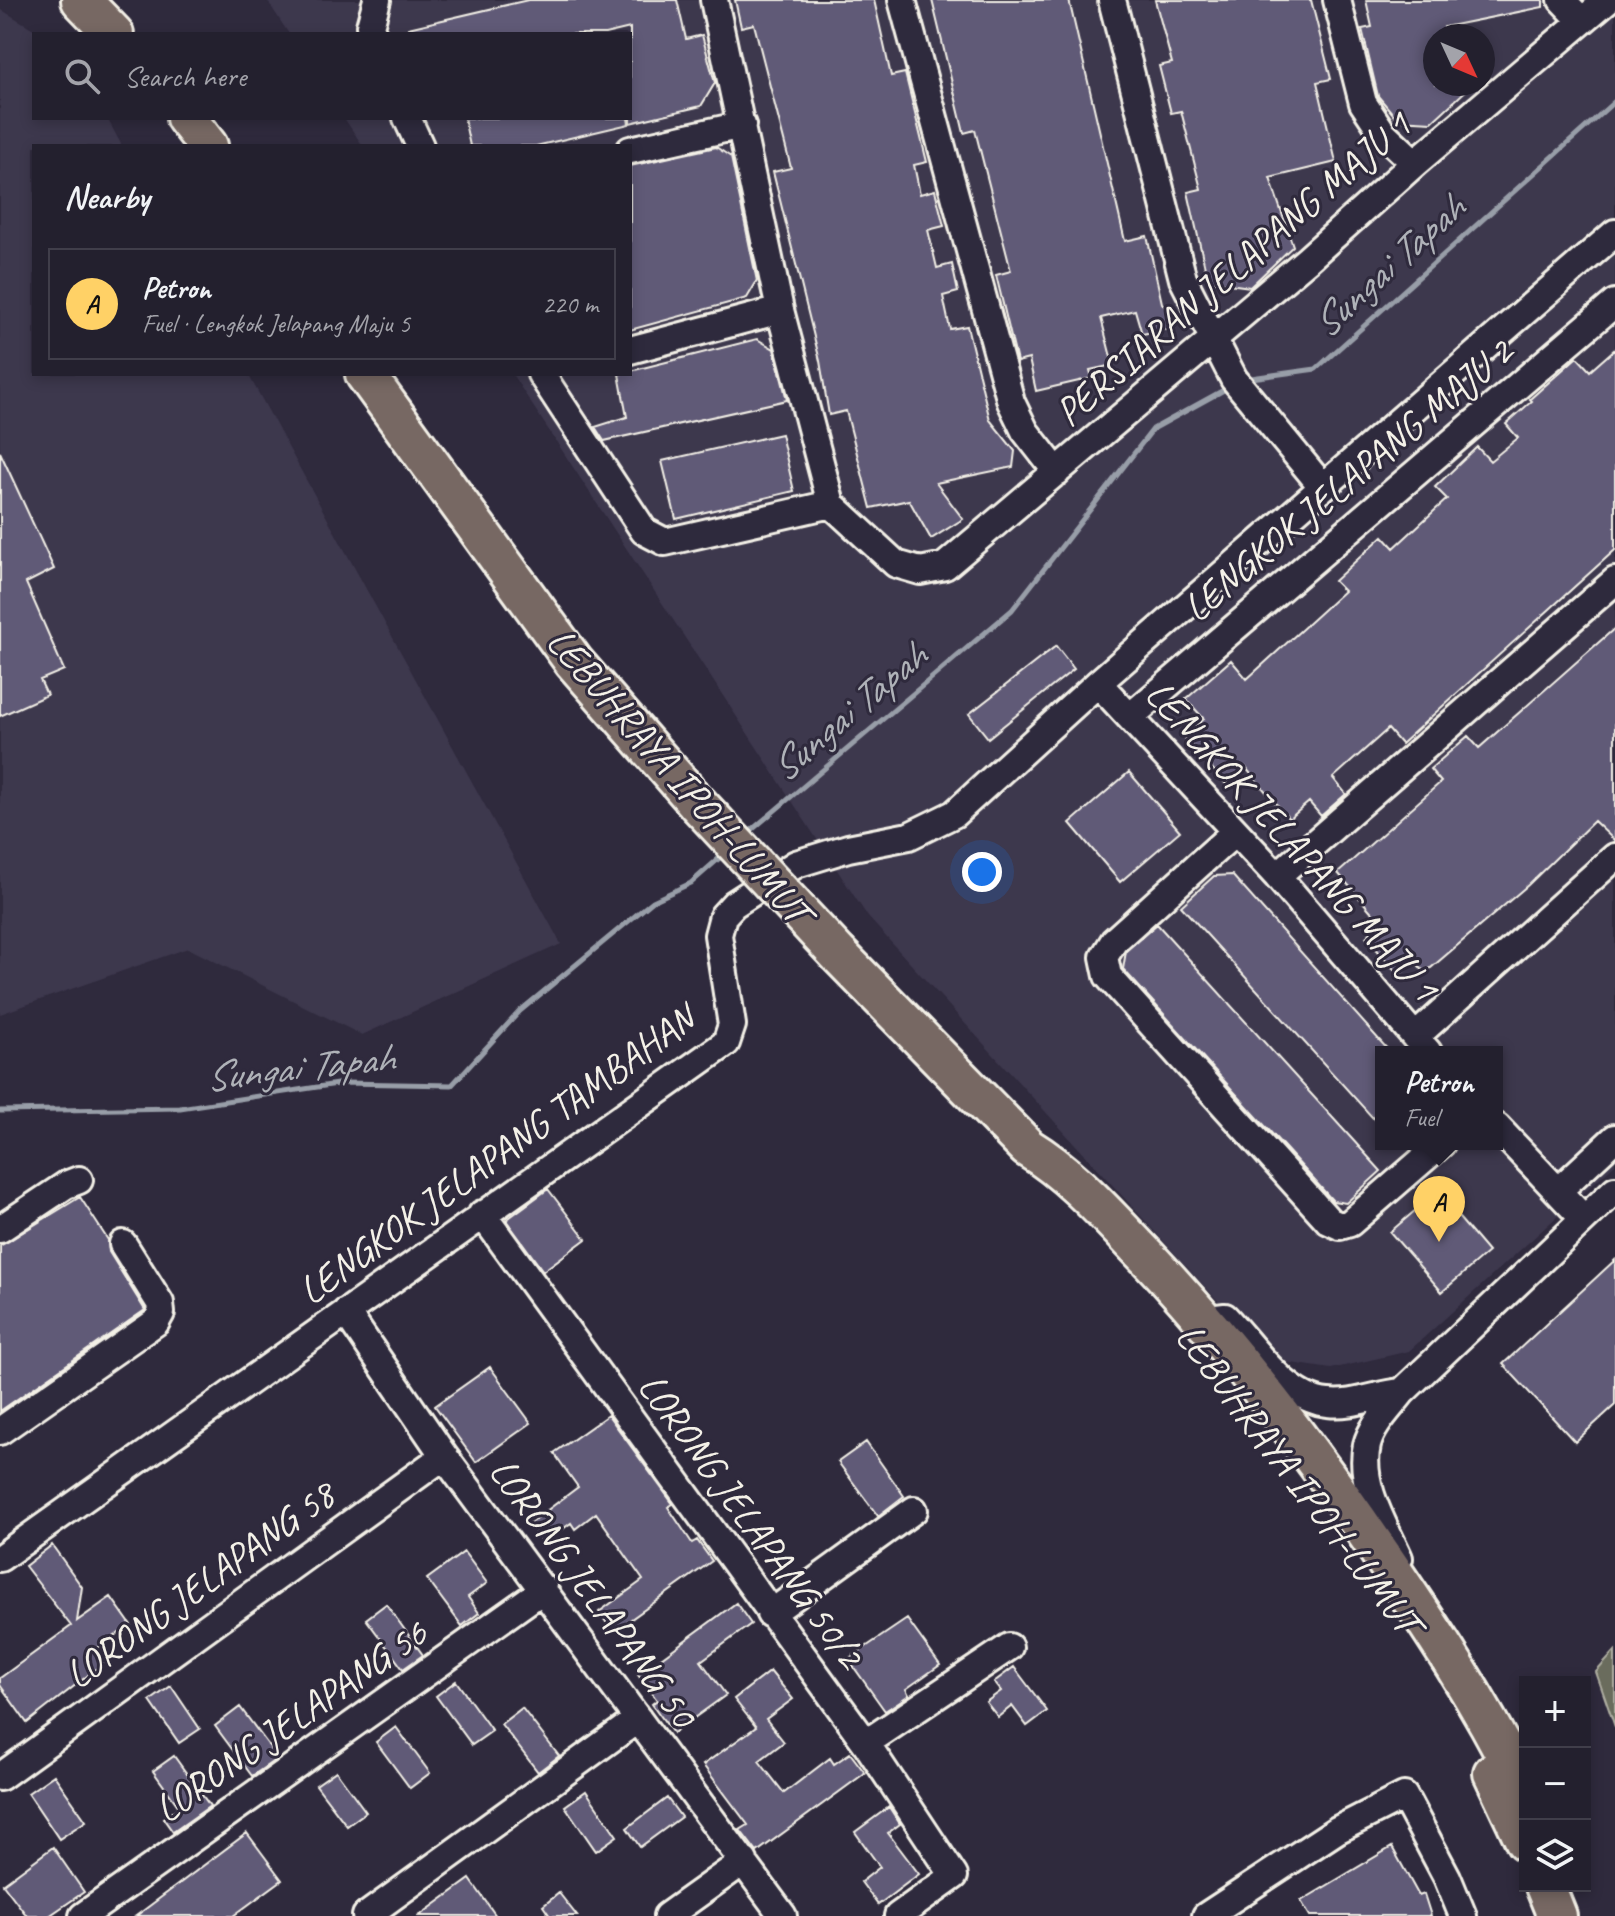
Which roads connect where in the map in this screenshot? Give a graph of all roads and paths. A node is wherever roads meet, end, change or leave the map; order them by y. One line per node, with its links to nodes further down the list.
1 (81, 0): 10 (highway)
2 (377, 0): 11 (street)
3 (714, 0): 14 (street)
4 (902, 0): 26 (street)
5 (1112, 0): 22 (street)
6 (1337, 0): 18 (street)
7 (1562, 0): 9 (street)
8 (1607, 0): 9 (street, PERSIARAN JELAPANG MAJU 1)
9 (1582, 21): 18 (street, PERSIARAN JELAPANG MAJU 1)
10 (112, 32)
11 (372, 32)
12 (188, 120): 15 (highway)
13 (408, 120): 16 (street)
14 (742, 125): 17 (street); 21 (street)
15 (206, 144)
16 (419, 144)
17 (632, 150)
18 (1415, 163): 22 (street, PERSIARAN JELAPANG MAJU 1)
19 (1615, 233): 27 (street, LENGKOK JELAPANG TAMBAHAN)
20 (1615, 303): 31 (street, LENGKOK JELAPANG MAJU 2)
21 (780, 310): 23 (street); 28 (street)
22 (1212, 341): 26 (street, PERSIARAN JELAPANG MAJU 1); 27 (street)
23 (632, 349)
24 (366, 376): 38 (highway, LEBUHRAYA IPOH-LUMUT, bridge)
25 (542, 376): 28 (street)
26 (1057, 472): 28 (street, PERSIARAN JELAPANG MAJU 1)
27 (1322, 486): 30 (street, LENGKOK JELAPANG TAMBAHAN)
28 (831, 504)
29 (1615, 581): 34 (street)
30 (1098, 683): 31 (street, LENGKOK JELAPANG MAJU 1); 43 (street, LENGKOK JELAPANG TAMBAHAN)
31 (1131, 716): 32 (street, LENGKOK JELAPANG MAJU 1)
32 (1235, 832): 34 (street, LENGKOK JELAPANG MAJU 1); 39 (street)
33 (1615, 857): 35 (street)
34 (1277, 876): 35 (street, LENGKOK JELAPANG MAJU 1)
35 (1422, 1045)
36 (1503, 1133): 41 (street)
37 (1615, 1138): 41 (street)
38 (1028, 1148): 48 (highway, LEBUHRAYA IPOH-LUMUT); 62 (highway, LEBUHRAYA IPOH-LUMUT)
39 (1434, 1150)
40 (79, 1180): 45 (street)
41 (1559, 1190): 44 (street)
42 (1615, 1190): 44 (street)
43 (482, 1214): 47 (street, LENGKOK JELAPANG TAMBAHAN); 55 (street, LORONG JELAPANG 50/2)
44 (1584, 1219): 49 (street)
45 (0, 1229)
46 (123, 1244): 50 (street)
47 (346, 1312): 51 (street, LORONG JELAPANG 50); 53 (street, LENGKOK JELAPANG TAMBAHAN)
48 (1204, 1319): 49 (street); 56 (highway, LEBUHRAYA IPOH-LUMUT)
49 (1402, 1392): 56 (street)
50 (0, 1431)
51 (444, 1456): 54 (street, LORONG JELAPANG 50); 60 (street, LORONG JELAPANG 58)
52 (914, 1510): 55 (street)
53 (0, 1558)
54 (544, 1589): 58 (street, LORONG JELAPANG 50); 66 (street, LORONG JELAPANG 56)
55 (770, 1614): 59 (street, LORONG JELAPANG 50/2)
56 (1428, 1622): 61 (highway, LEBUHRAYA IPOH-LUMUT)
57 (1009, 1647): 59 (street)
58 (638, 1719): 63 (street, LORONG JELAPANG 50); 67 (street)
59 (866, 1743): 70 (street, LORONG JELAPANG 50/2)
60 (0, 1777)
61 (1519, 1782)
62 (1519, 1827)
63 (744, 1861): 68 (street); 69 (street, LORONG JELAPANG 50)
64 (1547, 1892): 73 (highway)
65 (1568, 1892): 74 (highway)
66 (83, 1916)
67 (366, 1916)
68 (667, 1916)
69 (783, 1916)
70 (898, 1916)
71 (1206, 1916): 72 (street)
72 (1463, 1916)
73 (1557, 1916)
74 (1578, 1916)

